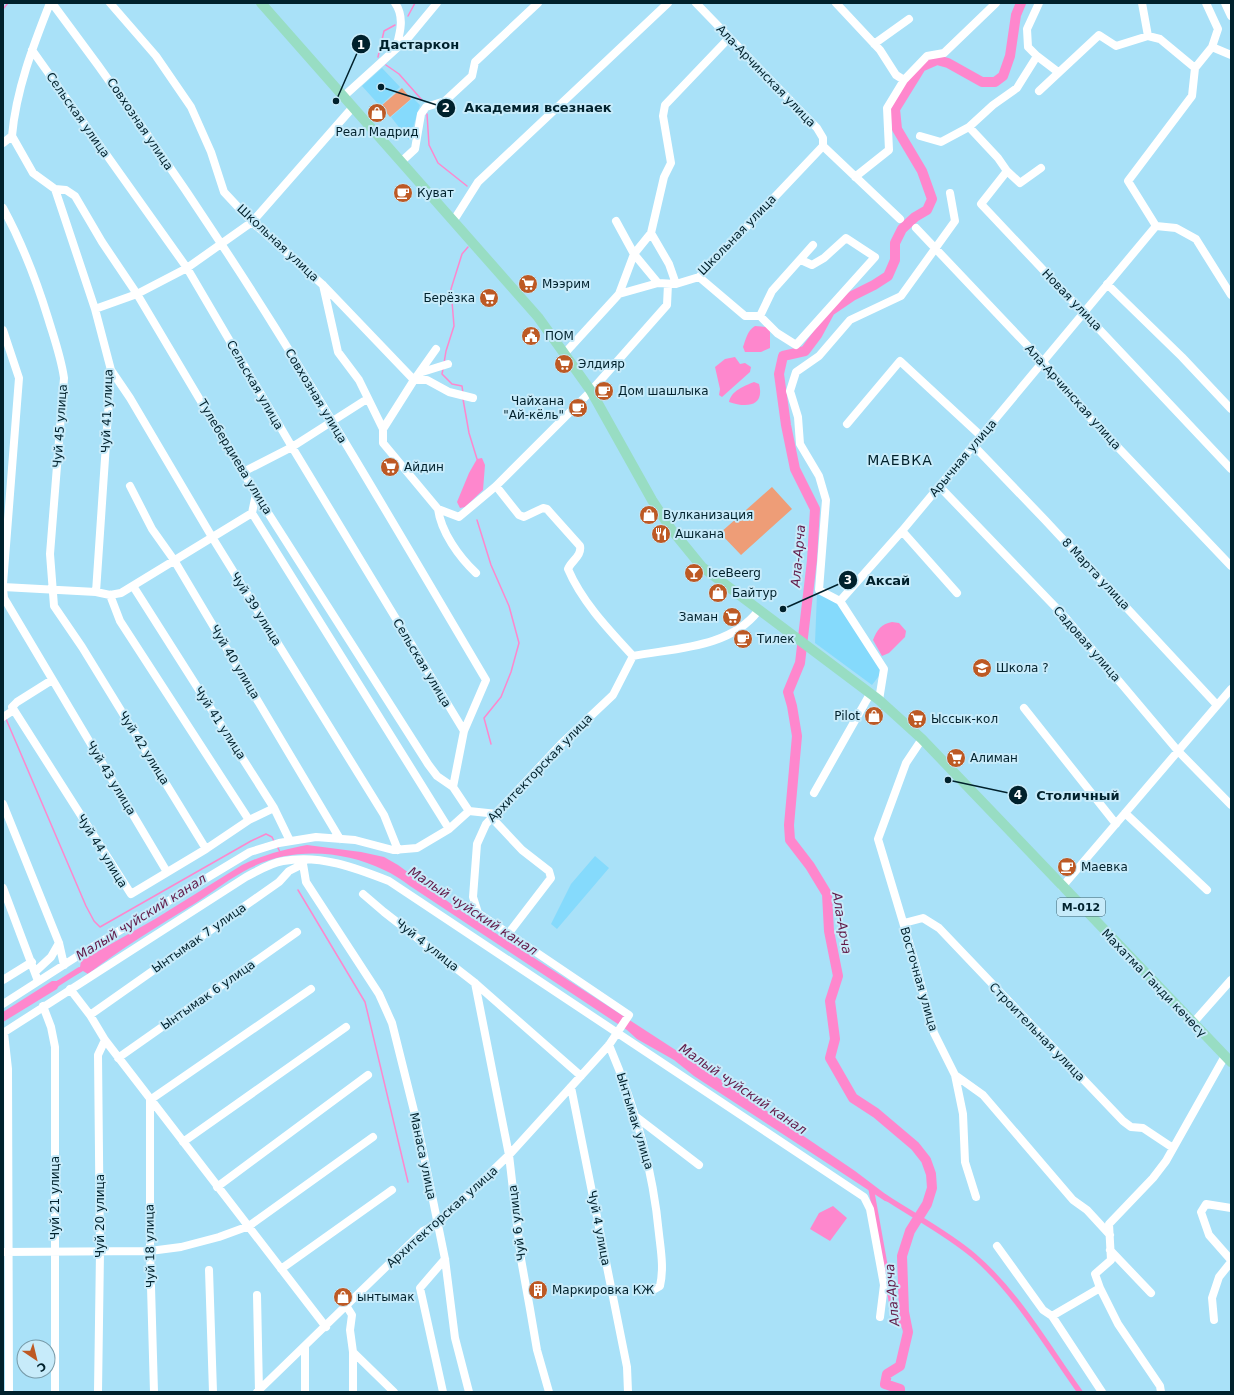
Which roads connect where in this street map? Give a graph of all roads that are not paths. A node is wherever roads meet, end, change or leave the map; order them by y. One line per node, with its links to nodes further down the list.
1 (51, 3): 22 (street); 50 (street, Совхозная улица)
2 (110, 3): 46 (street, Школьная улица)
3 (261, 3): 29 (main road, Махатма Ганди көчөсү / М-012)
4 (395, 3): 21 (street)
5 (437, 3): 21 (street)
6 (538, 3): 36 (street)
7 (668, 3): 44 (street)
8 (696, 3): 18 (street, Ала-Арчинская улица)
9 (836, 3): 19 (street)
10 (996, 3): 27 (street)
11 (1039, 3): 24 (street)
12 (1142, 3): 17 (street)
13 (1206, 3): 20 (street)
14 (1225, 3): 15 (street)
15 (1231, 16)
16 (909, 19): 19 (street)
17 (1148, 36): 25 (street); 26 (street)
18 (729, 38): 35 (street, Ала-Арчинская улица); 49 (street)
19 (874, 44): 27 (street)
20 (1212, 47): 23 (street); 25 (street)
21 (396, 48): 29 (street)
22 (32, 50): 32 (street); 55 (street, Сельская улица)
23 (1231, 55)
24 (1037, 56): 26 (street); 31 (street)
25 (1195, 68): 47 (street)
26 (1058, 72): 28 (street)
27 (904, 80): 39 (street)
28 (1039, 91)
29 (344, 96): 30 (main road, Махатма Ганди көчөсү / М-012)
30 (353, 107): 36 (main road, Махатма Ганди көчөсү / М-012); 46 (street)
31 (969, 127): 33 (street); 38 (street)
32 (12, 136): 34 (street); 40 (street, Тулебердиева улица)
33 (920, 136)
34 (3, 143)
35 (823, 146): 39 (street, Ала-Арчинская улица); 56 (street, Школьная улица)
36 (402, 161): 44 (main road, Махатма Ганди көчөсү / М-012)
37 (1041, 168): 38 (street)
38 (1007, 172): 65 (street, Новая улица)
39 (855, 177): 43 (street, Ала-Арчинская улица)
40 (55, 189): 61 (street, Тулебердиева улица); 64 (street, Чуй 41 улица)
41 (950, 193): 52 (street)
42 (3, 208): 100 (street, Чуй 45 улица)
43 (900, 219)
44 (454, 220): 69 (main road, Махатма Ганди көчөсү / М-012)
45 (616, 221): 53 (street)
46 (252, 222): 50 (street); 60 (street, Школьная улица)
47 (1156, 226): 59 (street, Арычная улица); 63 (street)
48 (916, 228): 52 (street, Ала-Арчинская улица)
49 (651, 233): 53 (street); 58 (street)
50 (222, 244): 55 (street); 78 (street, Совхозная улица)
51 (813, 245): 54 (street)
52 (936, 248): 70 (street, Ала-Арчинская улица); 104 (street)
53 (634, 254): 57 (street); 62 (street)
54 (801, 260): 66 (street); 66 (street)
55 (186, 268): 61 (street); 83 (street, Сельская улица)
56 (699, 277): 58 (street, Школьная улица); 66 (street)
57 (658, 283): 58 (street, Школьная улица); 62 (street)
58 (672, 284): 74 (street)
59 (1107, 284): 65 (street, Арычная улица); 77 (street)
60 (323, 285): 73 (street, Школьная улица); 76 (street)
61 (137, 294): 64 (street); 85 (street, Тулебердиева улица)
62 (619, 294): 69 (street)
63 (1231, 295)
64 (95, 309): 72 (street, Чуй 41 улица)
65 (1084, 312): 70 (street, Арычная улица); 84 (street, Новая улица)
66 (760, 316)
67 (3, 330): 97 (street)
68 (436, 349): 73 (street)
69 (565, 353): 74 (main road, Махатма Ганди көчөсү / М-012)
70 (1043, 362): 81 (street, Арычная улица); 95 (street, Ала-Арчинская улица)
71 (448, 364): 73 (street)
72 (111, 370): 93 (street, Чуй 39 улица); 101 (street, Чуй 41 улица)
73 (417, 376): 75 (street); 80 (street)
74 (591, 391): 87 (street); 105 (main road, Махатма Ганди көчөсү / М-012)
75 (473, 398)
76 (367, 399): 78 (street); 80 (street)
77 (1231, 409)
78 (332, 421): 83 (street); 116 (street, Совхозная улица)
79 (847, 424): 81 (street)
80 (383, 429): 90 (street)
81 (981, 436): 82 (street, Арычная улица)
82 (973, 445): 88 (street, Арычная улица); 112 (street, 8 Марта улица)
83 (292, 447): 85 (street); 116 (street, Сельская улица)
84 (1231, 470)
85 (243, 472): 89 (street, Тулебердиева улица)
86 (130, 486): 94 (street, Чуй 40 улица)
87 (496, 486): 90 (street); 107 (street)
88 (939, 486): 92 (street, Арычная улица); 118 (street, Садовая улица)
89 (256, 494): 91 (street); 119 (street, Тулебердиева улица)
90 (438, 509): 96 (street)
91 (252, 513): 93 (street); 129 (street)
92 (902, 531): 102 (street); 104 (street, Арычная улица)
93 (212, 537): 94 (street); 133 (street, Чуй 39 улица)
94 (174, 560): 98 (street); 130 (street, Чуй 40 улица)
95 (1231, 566)
96 (476, 573)
97 (3, 584)
98 (133, 586): 103 (street); 123 (street, Чуй 41 улица)
99 (3, 588): 100 (street); 108 (street, Чуй 43 улица)
100 (52, 590): 101 (street); 106 (street, Чуй 45 улица)
101 (96, 592): 103 (street)
102 (957, 594)
103 (110, 595): 127 (street)
104 (840, 601): 111 (street)
105 (758, 610): 107 (street); 110 (main road, Махатма Ганди көчөсү / М-012)
106 (82, 647): 132 (street, Чуй 42 улица)
107 (633, 656): 126 (street, Архитекторская улица)
108 (54, 682): 114 (street); 135 (street, Чуй 43 улица)
109 (1230, 693): 112 (street)
110 (870, 694): 111 (main road, Махатма Ганди көчөсү / М-012); 120 (street)
111 (879, 700): 117 (main road, Махатма Ганди көчөсү / М-012)
112 (1217, 705): 118 (street)
113 (1024, 708): 128 (street)
114 (14, 710): 115 (street); 135 (street, Чуй 44 улица)
115 (3, 717)
116 (464, 730): 119 (street, Совхозная улица)
117 (922, 739): 136 (main road, Махатма Ганди көчөсү / М-012); 140 (street, Восточная улица)
118 (1178, 751): 122 (street, Садовая улица); 125 (street)
119 (453, 787): 124 (street)
120 (814, 793)
121 (3, 804): 143 (street)
122 (1231, 805)
123 (274, 808): 127 (street, Чуй 44 улица); 131 (street, Чуй 41 улица)
124 (469, 811): 126 (street); 129 (street)
125 (1125, 813): 128 (street); 138 (street)
126 (494, 816): 142 (street, Архитекторская улица); 142 (street)
127 (249, 820): 132 (street, Чуй 44 улица)
128 (1116, 824): 136 (street)
129 (449, 829): 133 (street)
130 (340, 839): 131 (street); 133 (street)
131 (290, 841): 145 (street)
132 (206, 849): 135 (street, Чуй 44 улица)
133 (398, 850)
134 (303, 862): 151 (street); 155 (street, Ынтымак 7 улица); 159 (street); 179 (street, Манаса улица)
135 (167, 872)
136 (1062, 887): 156 (main road, Махатма Ганди көчөсү / М-012)
137 (3, 888): 144 (street)
138 (1207, 890)
139 (363, 894): 150 (street, Чуй 4 улица)
140 (904, 923): 165 (street, Восточная улица); 172 (street, Строительная улица)
141 (297, 932): 162 (street, Ынтымак 6 улица)
142 (508, 934): 159 (street, Архитекторская улица)
143 (59, 943): 145 (street); 146 (street)
144 (32, 962): 146 (street); 147 (street)
145 (64, 965): 149 (street)
146 (36, 971): 149 (street)
147 (3, 980)
148 (1231, 980): 156 (street)
149 (38, 981): 153 (street)
150 (475, 983): 166 (street, Чуй 4 улица); 173 (street, Чуй 6 улица)
151 (70, 989): 154 (street); 155 (street)
152 (311, 989): 168 (street)
153 (3, 1004)
154 (43, 1006): 158 (street); 185 (street, Чуй 21 улица)
155 (90, 1015): 160 (street)
156 (1193, 1023): 163 (main road, Махатма Ганди көчөсү / М-012)
157 (346, 1027): 171 (street)
158 (3, 1033): 184 (street)
159 (618, 1034): 161 (street, Архитекторская улица); 198 (street)
160 (104, 1040): 162 (street); 186 (street, Чуй 20 улица)
161 (610, 1045): 166 (street, Архитекторская улица); 169 (street, Ынтымак улица)
162 (118, 1058): 168 (street)
163 (1228, 1059): 172 (street)
164 (368, 1075): 175 (street)
165 (955, 1075): 177 (street); 181 (street, Восточная улица)
166 (581, 1076): 167 (street, Архитекторская улица)
167 (572, 1087): 173 (street, Архитекторская улица); 215 (street, Чуй 4 улица)
168 (150, 1100): 171 (street); 187 (street, Чуй 18 улица)
169 (635, 1116): 174 (street); 193 (street, Ынтымак улица)
170 (373, 1137): 180 (street)
171 (183, 1142): 175 (street)
172 (1173, 1148): 181 (street)
173 (509, 1155): 179 (street, Архитекторская улица); 214 (street, Чуй 6 улица)
174 (700, 1165)
175 (217, 1187): 180 (street)
176 (392, 1190): 190 (street)
177 (976, 1197)
178 (1231, 1208): 189 (street)
179 (437, 1224): 188 (street, Манаса улица); 196 (street, Архитекторская улица)
180 (248, 1226): 187 (street); 190 (street)
181 (1110, 1235): 183 (street)
182 (997, 1246): 197 (street)
183 (1110, 1250): 192 (street); 194 (street)
184 (6, 1252): 185 (street); 203 (street)
185 (55, 1252): 186 (street); 204 (street, Чуй 21 улица)
186 (100, 1252): 187 (street); 205 (street, Чуй 20 улица)
187 (150, 1252): 206 (street, Чуй 18 улица)
188 (445, 1259): 212 (street); 213 (street, Манаса улица)
189 (1231, 1261): 199 (street)
190 (281, 1269): 200 (street)
191 (209, 1270): 207 (street)
192 (1100, 1288): 197 (street); 217 (street)
193 (653, 1290)
194 (1150, 1293)
195 (257, 1295): 208 (street)
196 (347, 1307): 200 (street, Архитекторская улица); 202 (street)
197 (1052, 1316): 216 (street)
198 (880, 1317)
199 (1214, 1320)
200 (326, 1327): 201 (street, Архитекторская улица)
201 (305, 1347): 208 (street, Архитекторская улица); 209 (street)
202 (352, 1352): 210 (street); 211 (street)
203 (10, 1392)
204 (55, 1392)
205 (98, 1392)
206 (154, 1392)
207 (213, 1392)
208 (258, 1392)
209 (305, 1392)
210 (352, 1392)
211 (394, 1392)
212 (443, 1392)
213 (469, 1392)
214 (549, 1392)
215 (627, 1392)
216 (1102, 1392)
217 (1161, 1392)

